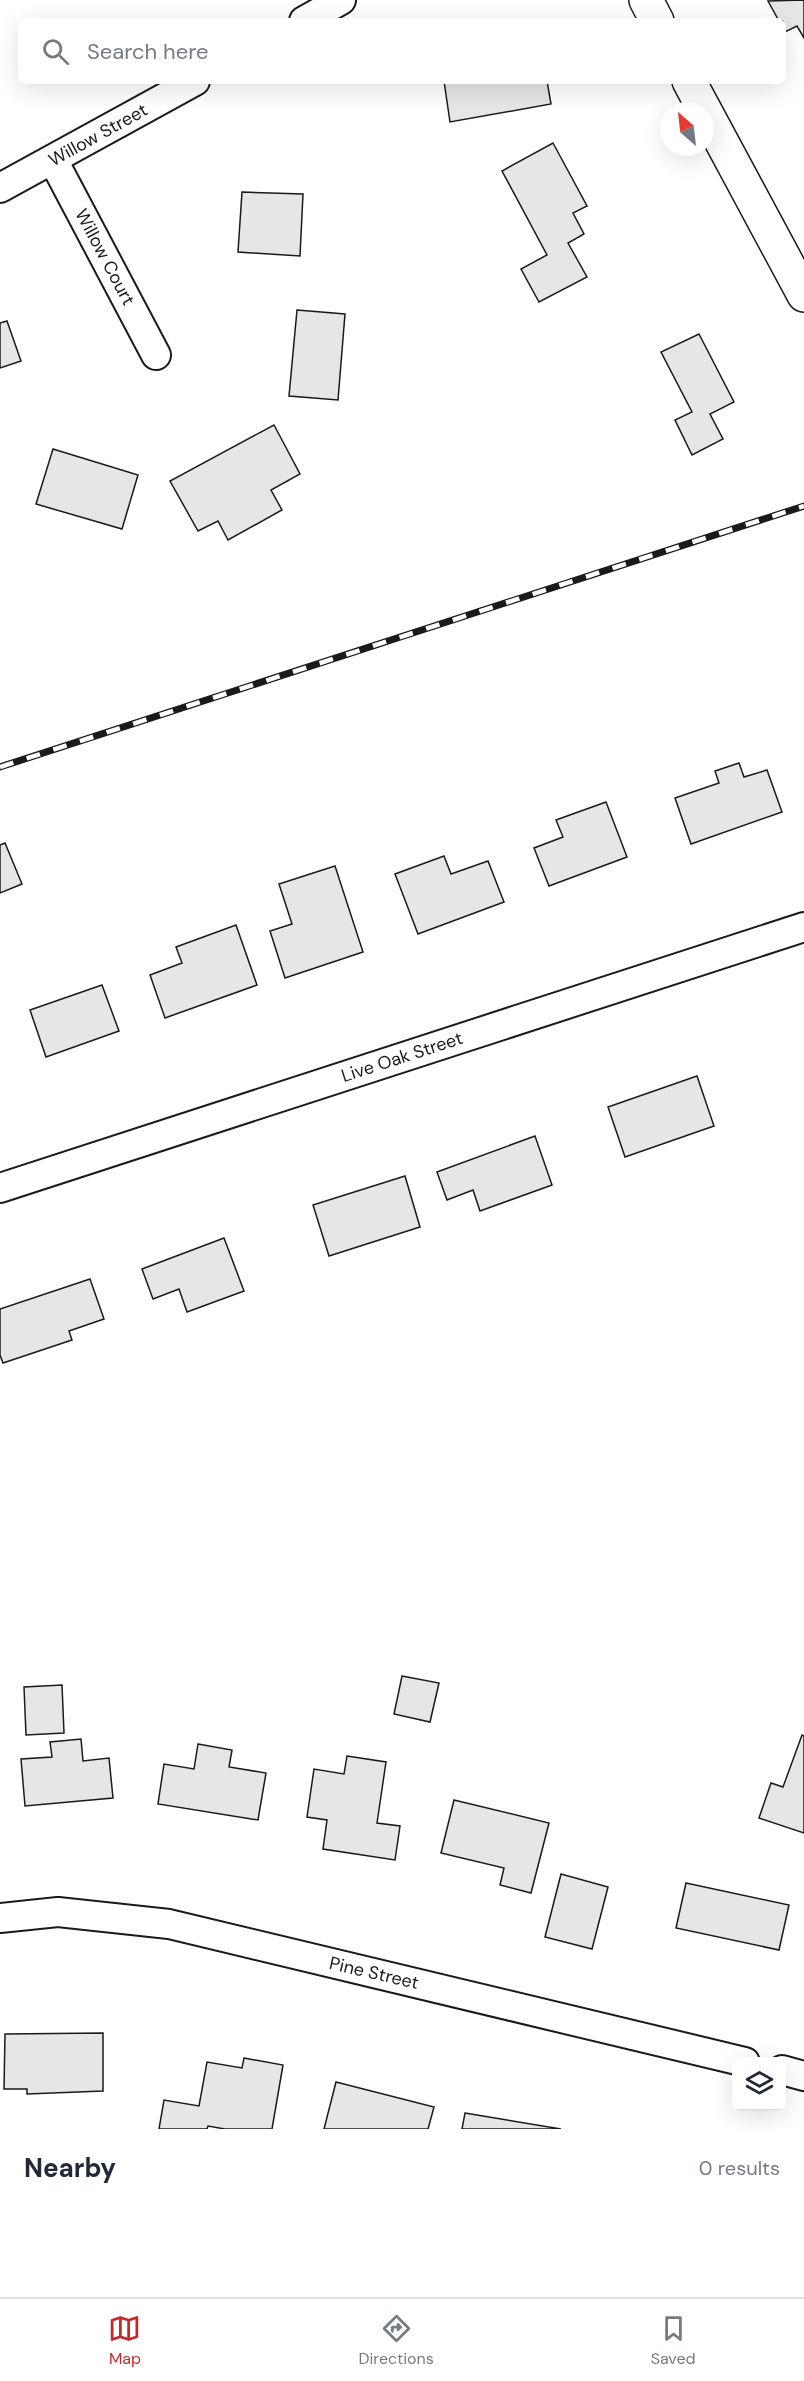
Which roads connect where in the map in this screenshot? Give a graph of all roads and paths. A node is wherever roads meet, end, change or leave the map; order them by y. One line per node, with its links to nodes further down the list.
1 (341, 0): 3 (street)
2 (646, 0): 4 (street)
3 (309, 18)
4 (655, 18)
5 (190, 84): 7 (street, Willow Street)
6 (691, 84): 9 (street)
7 (53, 160): 8 (street, Willow Street); 10 (street, Willow Court)
8 (0, 188)
9 (804, 295)
10 (156, 355)
11 (804, 927): 12 (street, Live Oak Street)
12 (0, 1188)
13 (0, 1918): 14 (street, Pine Street)
14 (732, 2058)
15 (786, 2071): 16 (street)
16 (804, 2076)

